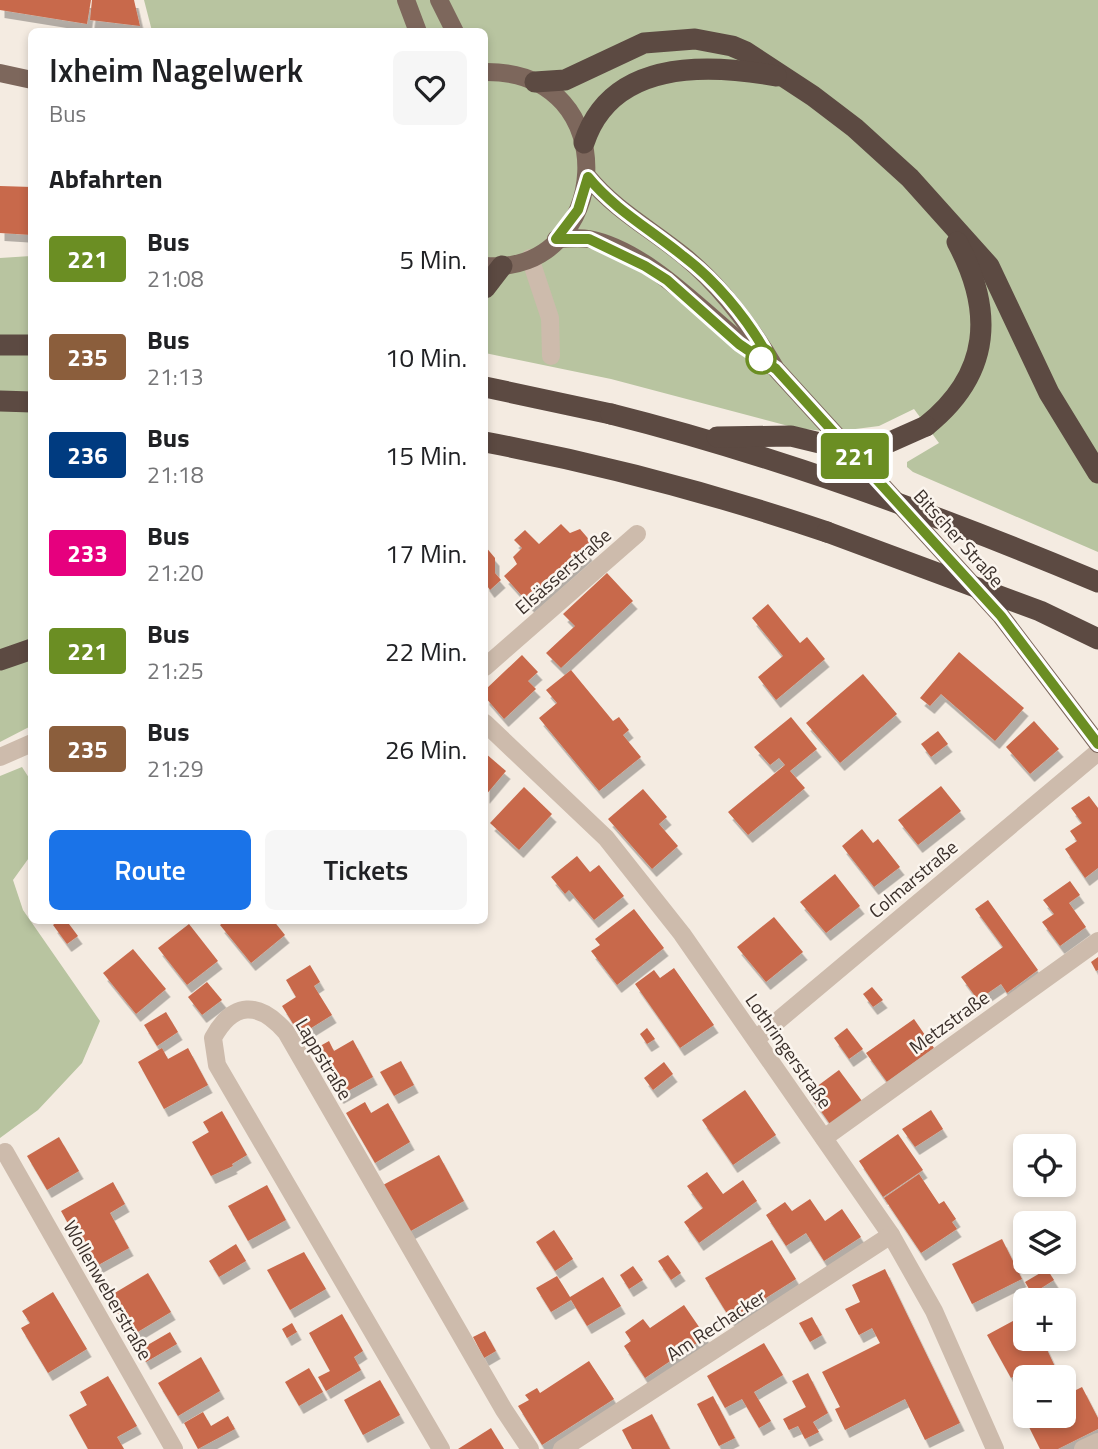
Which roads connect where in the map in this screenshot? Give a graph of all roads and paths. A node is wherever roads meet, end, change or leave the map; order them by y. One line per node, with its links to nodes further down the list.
1 (406, 0): 3 (main road)
2 (439, 0): 4 (main road)
3 (416, 28)
4 (453, 28)
5 (488, 71): 9 (main road)
6 (0, 73): 8 (main road)
7 (785, 78): 9 (highway); 10 (highway); 12 (highway)
8 (28, 79)
9 (535, 82): 10 (main road)
10 (584, 143): 11 (main road)
11 (588, 177): 13 (main road); 19 (main road, Bitscher Straße)
12 (944, 215): 23 (highway, bridge); 25 (highway)
13 (556, 239): 14 (main road); 19 (main road, Bitscher Straße)
14 (530, 258): 15 (main road); 18 (street)
15 (494, 266)
16 (0, 345): 17 (highway)
17 (28, 345)
18 (551, 356)
19 (776, 369): 33 (main road, Bitscher Straße)
20 (488, 388): 23 (highway, bridge)
21 (0, 401): 22 (highway)
22 (28, 402)
23 (706, 438): 27 (highway, bridge)
24 (488, 443): 28 (highway, bridge)
25 (1098, 473)
26 (637, 534): 31 (street, Elsässerstraße)
27 (1098, 582)
28 (1098, 639)
29 (28, 650): 30 (highway)
30 (0, 660)
31 (488, 664)
32 (488, 726): 38 (street, Lothringerstraße)
33 (1098, 744)
34 (28, 745): 36 (street)
35 (1098, 752): 38 (street, Colmarstraße)
36 (0, 757)
37 (1098, 941): 39 (street, Metzstraße)
38 (756, 1039): 39 (street, Lothringerstraße)
39 (824, 1138): 41 (street, Lothringerstraße)
40 (5, 1152): 43 (street, Wollenweberstraße)
41 (891, 1235): 46 (street, Am Rechacker); 47 (street, Lothringerstraße)
42 (1098, 1442): 48 (street)
43 (174, 1449)
44 (441, 1449): 45 (street, Lappstraße)
45 (530, 1449)
46 (562, 1449)
47 (995, 1449)
48 (1083, 1449)

